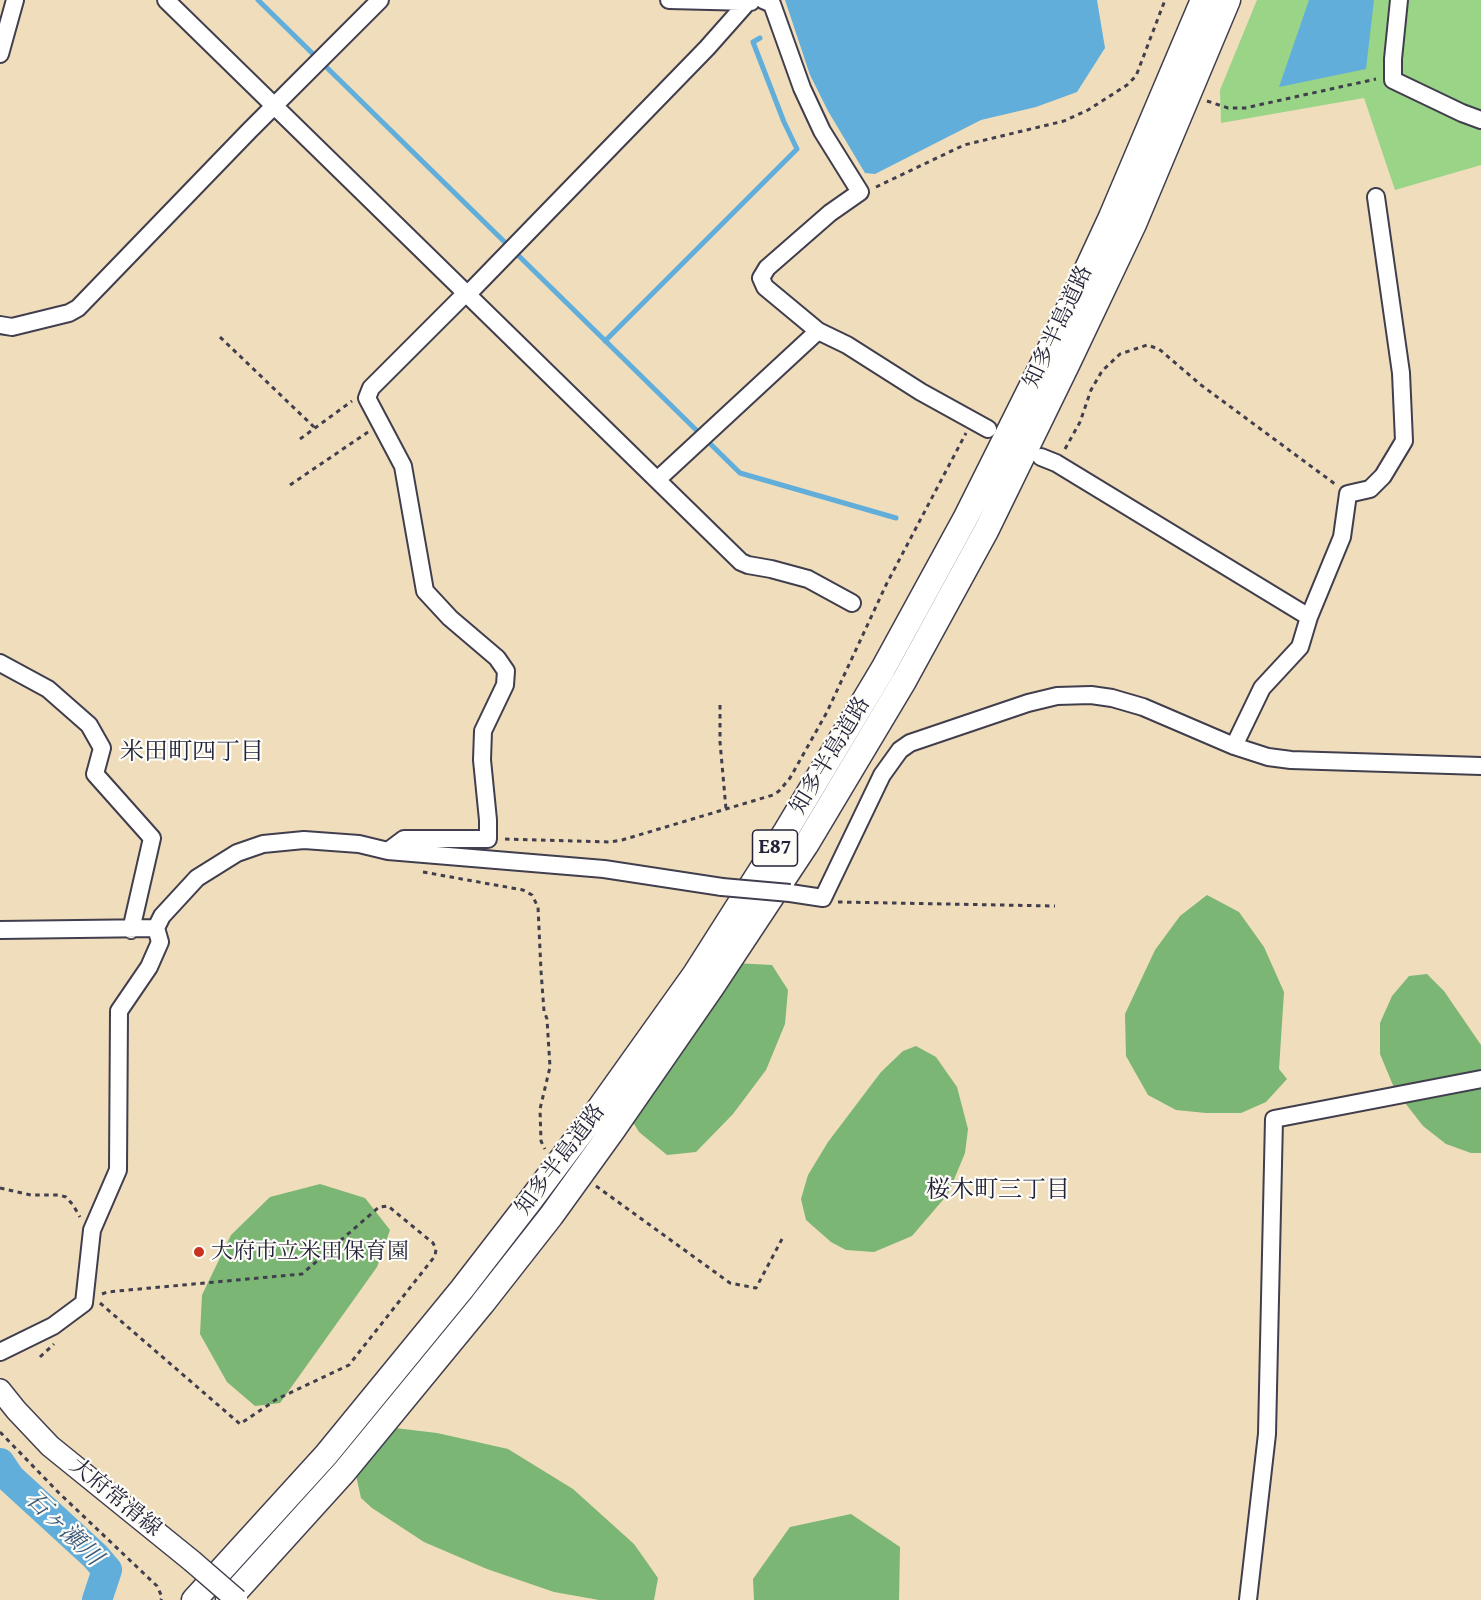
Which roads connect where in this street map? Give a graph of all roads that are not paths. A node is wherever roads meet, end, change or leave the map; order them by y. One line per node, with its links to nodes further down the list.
1 (15, 0): 9 (street)
2 (166, 0): 10 (street)
3 (380, 0): 10 (street)
4 (669, 0): 8 (street)
5 (1203, 0): 31 (highway, 知多半島道路 / E87)
6 (1228, 0): 32 (highway, 知多半島道路 / E87)
7 (1399, 0): 11 (street)
8 (756, 1): 13 (street); 15 (street)
9 (0, 54)
10 (274, 106): 13 (street); 14 (street)
11 (1481, 120)
12 (1376, 197): 20 (street)
13 (466, 294): 18 (street); 24 (street)
14 (0, 325)
15 (818, 331): 16 (street); 18 (street)
16 (988, 429)
17 (1049, 460): 20 (street)
18 (657, 480): 19 (street)
19 (852, 603)
20 (1309, 617): 22 (street)
21 (0, 663): 27 (street)
22 (1234, 746): 23 (street); 24 (street, bridge)
23 (1481, 766)
24 (388, 851): 25 (street)
25 (156, 928): 27 (street); 29 (street)
26 (0, 930): 27 (street)
27 (131, 930)
28 (1481, 1079): 34 (street)
29 (0, 1352)
30 (0, 1390): 33 (main road, 大府常滑線, bridge)
31 (194, 1600)
32 (228, 1600)
33 (237, 1600)
34 (1248, 1600)

